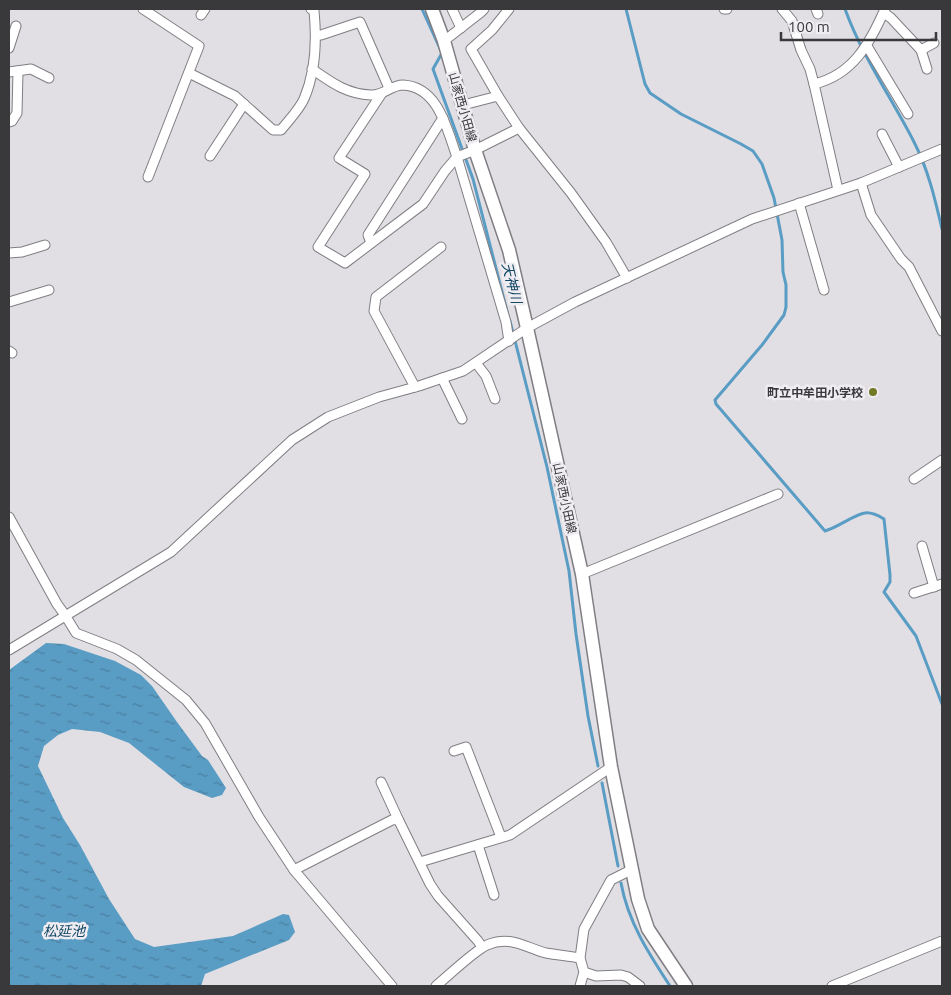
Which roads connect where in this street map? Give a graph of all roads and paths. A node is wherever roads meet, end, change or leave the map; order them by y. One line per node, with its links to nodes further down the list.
1 (143, 9): 20 (street)
2 (312, 9): 11 (street)
3 (432, 9): 12 (main road, 山家西小田線)
4 (452, 9): 10 (street)
5 (484, 9): 10 (street)
6 (509, 9): 24 (street)
7 (782, 9): 22 (street)
8 (884, 11): 14 (street); 16 (street)
9 (16, 26): 15 (street)
10 (461, 28): 12 (street)
11 (316, 35): 17 (street); 23 (street)
12 (444, 41): 26 (main road, 山家西小田線)
13 (934, 43): 16 (street)
14 (867, 46): 22 (street); 27 (street)
15 (9, 48)
16 (920, 50): 18 (street)
17 (312, 69): 23 (street); 25 (street)
18 (927, 69)
19 (13, 72): 21 (street); 29 (street)
20 (189, 74): 25 (street); 37 (street)
21 (49, 78)
22 (814, 84): 39 (street)
23 (386, 91): 28 (street); 41 (street)
24 (498, 96): 26 (street); 30 (street)
25 (244, 104): 34 (street)
26 (463, 105): 33 (main road, 山家西小田線)
27 (908, 114)
28 (443, 118): 35 (street); 41 (street)
29 (9, 122)
30 (519, 128): 33 (street); 45 (street)
31 (882, 134): 36 (street)
32 (942, 149): 36 (street)
33 (475, 150): 35 (street); 49 (main road, 山家西小田線)
34 (210, 156)
35 (457, 157): 41 (street); 51 (street)
36 (899, 167): 38 (street)
37 (148, 177)
38 (861, 183): 39 (street); 50 (street)
39 (838, 190): 40 (street)
40 (799, 203): 45 (street); 47 (street)
41 (372, 243)
42 (46, 245): 44 (street)
43 (441, 247): 54 (street)
44 (9, 253)
45 (628, 278): 49 (street)
46 (49, 290): 48 (street)
47 (824, 290)
48 (9, 302)
49 (527, 328): 51 (street); 62 (main road, 山家西小田線)
50 (942, 331)
51 (509, 341): 52 (street)
52 (476, 363): 53 (street); 55 (street)
53 (442, 378): 54 (street); 56 (street)
54 (415, 387): 65 (street)
55 (495, 399)
56 (462, 419)
57 (942, 460): 58 (street)
58 (914, 479)
59 (778, 494): 62 (street)
60 (9, 517): 65 (street)
61 (922, 546): 63 (street)
62 (582, 574): 68 (main road, 山家西小田線)
63 (938, 585): 64 (street)
64 (914, 593)
65 (65, 614): 66 (street); 74 (street)
66 (9, 650)
67 (454, 751): 71 (street)
68 (611, 768): 71 (street); 75 (main road, 山家西小田線)
69 (381, 782): 70 (street)
70 (398, 819): 73 (street); 74 (street)
71 (501, 838): 72 (street)
72 (478, 844): 73 (street); 76 (street)
73 (420, 862): 78 (street)
74 (294, 870): 81 (street)
75 (631, 870): 79 (street); 85 (main road, 山家西小田線)
76 (494, 895)
77 (942, 942): 86 (street)
78 (482, 947): 79 (street); 82 (street)
79 (580, 958): 80 (street)
80 (584, 972): 83 (street); 84 (street)
81 (392, 986)
82 (436, 986)
83 (580, 986)
84 (640, 986)
85 (686, 986)
86 (832, 986)

